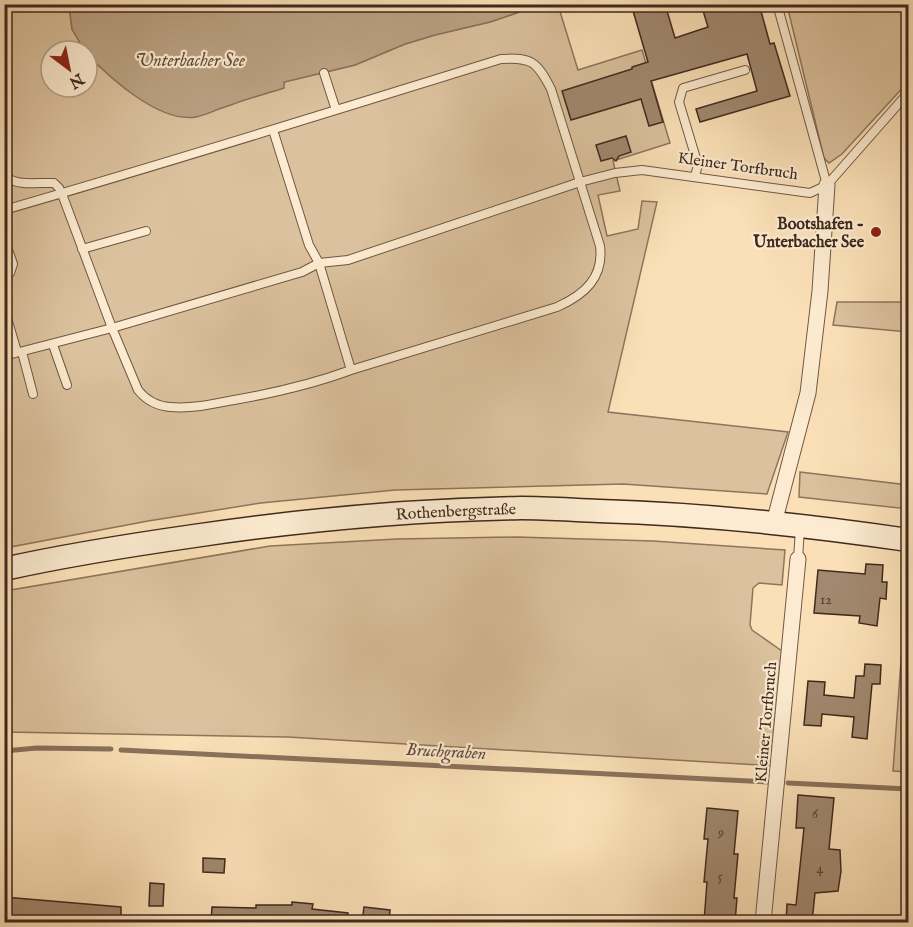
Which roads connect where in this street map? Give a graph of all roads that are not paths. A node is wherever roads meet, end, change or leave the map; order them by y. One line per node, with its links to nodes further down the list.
1 (777, 4): 10 (lane)
2 (745, 70): 8 (lane)
3 (324, 73): 5 (lane)
4 (909, 93): 10 (lane)
5 (336, 110): 6 (lane); 9 (lane)
6 (273, 130): 11 (lane); 16 (lane)
7 (4, 176): 11 (lane)
8 (695, 177): 9 (lane, Kleiner Torfbruch); 10 (lane, Kleiner Torfbruch)
9 (580, 182): 16 (lane, Kleiner Torfbruch); 23 (lane)
10 (827, 185): 26 (street)
11 (62, 194): 12 (lane); 15 (lane)
12 (4, 210)
13 (146, 231): 15 (lane)
14 (4, 238): 17 (lane)
15 (82, 249): 19 (lane)
16 (319, 263): 19 (lane, Kleiner Torfbruch); 23 (lane)
17 (4, 277)
18 (4, 308): 21 (lane)
19 (112, 328): 20 (lane, Kleiner Torfbruch); 23 (lane)
20 (53, 345): 21 (lane, Kleiner Torfbruch); 24 (lane)
21 (20, 352): 22 (lane, Kleiner Torfbruch); 25 (lane)
22 (4, 356)
23 (351, 370)
24 (68, 385)
25 (33, 394)
26 (774, 523): 27 (main road, Rothenbergstraße); 30 (main road, Rothenbergstraße)
27 (800, 525): 28 (main road, Rothenbergstraße); 29 (lane, Kleiner Torfbruch)
28 (909, 540)
29 (798, 559): 31 (street, Kleiner Torfbruch)
30 (4, 569)
31 (763, 922)

